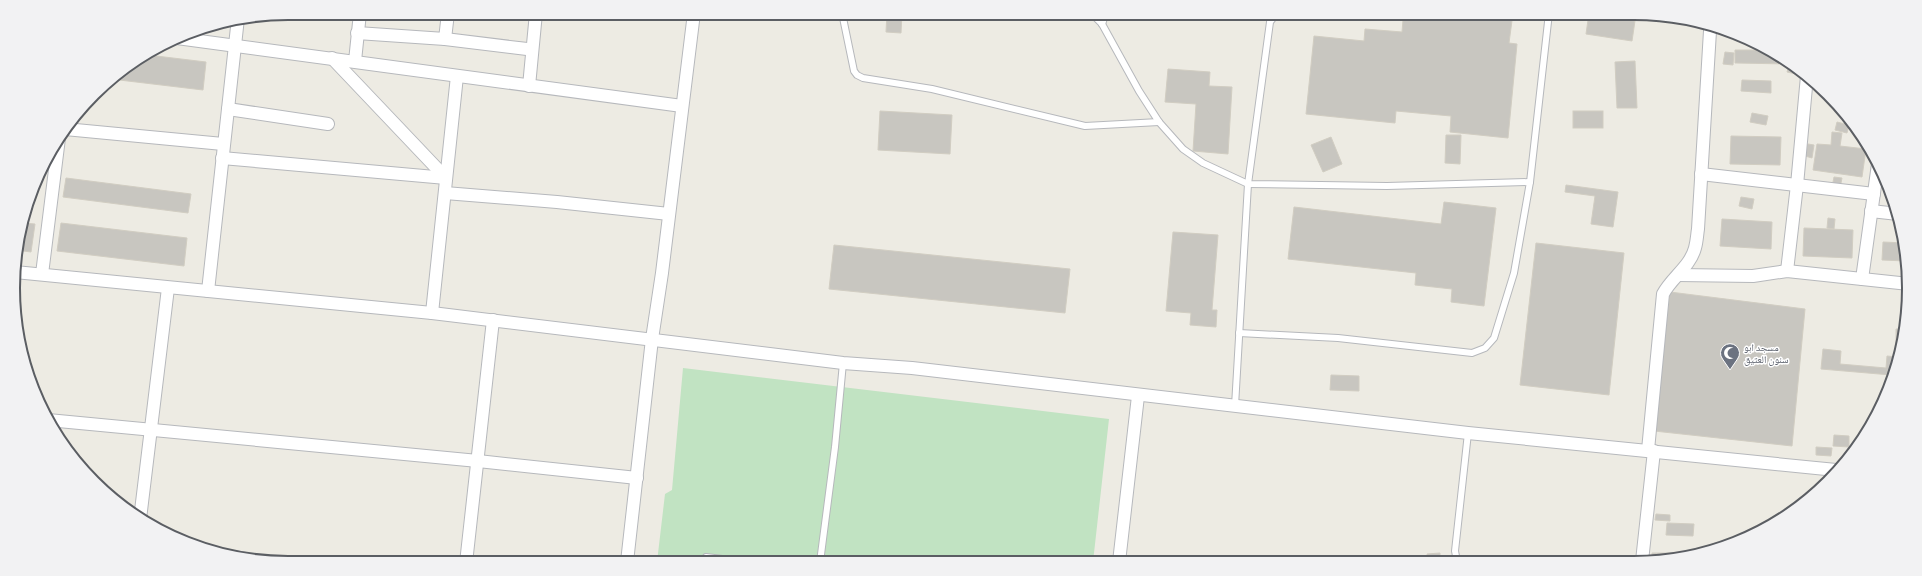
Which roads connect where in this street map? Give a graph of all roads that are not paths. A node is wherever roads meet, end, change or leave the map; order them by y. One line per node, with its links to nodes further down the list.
1 (359, 20): 13 (street)
2 (447, 20): 15 (street)
3 (535, 20): 22 (street)
4 (693, 20): 23 (street)
5 (843, 20): 25 (lane)
6 (1098, 20): 10 (lane)
7 (1103, 20): 10 (lane)
8 (1271, 20): 35 (lane)
9 (1548, 20): 34 (lane)
10 (1102, 24): 25 (lane)
11 (237, 25): 16 (street)
12 (1710, 31): 31 (street)
13 (357, 33): 15 (street); 19 (street)
14 (187, 39): 16 (street)
15 (445, 39): 17 (street)
16 (235, 46): 18 (street); 24 (street)
17 (527, 49)
18 (332, 58): 19 (street); 33 (street)
19 (355, 61): 20 (street)
20 (458, 76): 22 (street); 33 (street)
21 (1806, 83): 36 (street)
22 (529, 86): 23 (street)
23 (682, 106): 41 (street)
24 (228, 109): 26 (street); 28 (street)
25 (1159, 122): 35 (lane)
26 (328, 124)
27 (72, 130): 28 (street)
28 (224, 144): 30 (street)
29 (57, 152): 44 (street)
30 (222, 158): 33 (street); 49 (street)
31 (1701, 174): 36 (street); 45 (street)
32 (1877, 174): 38 (street)
33 (446, 178): 37 (street)
34 (1530, 182): 35 (lane); 52 (lane)
35 (1248, 184): 52 (lane)
36 (1797, 185): 38 (street); 42 (street)
37 (445, 193): 41 (street); 50 (street)
38 (1874, 194): 39 (street)
39 (1871, 211): 40 (street); 46 (street)
40 (1891, 213)
41 (670, 214): 53 (street)
42 (1787, 271): 45 (street); 46 (street)
43 (21, 272): 44 (street)
44 (42, 274): 48 (street)
45 (1678, 275): 60 (street)
46 (1862, 279): 47 (street)
47 (1902, 283)
48 (168, 288): 49 (street); 58 (street)
49 (208, 291): 50 (street)
50 (432, 313): 51 (street)
51 (493, 320): 53 (street); 61 (street)
52 (1239, 333): 56 (lane)
53 (652, 339): 54 (street); 63 (street)
54 (843, 363): 55 (street); 67 (lane)
55 (1138, 396): 56 (street); 68 (street)
56 (1235, 406): 59 (street)
57 (55, 421): 58 (street)
58 (151, 430): 61 (street); 64 (street)
59 (1468, 433): 60 (street); 69 (lane)
60 (1651, 451): 62 (street); 70 (street)
61 (478, 461): 63 (street); 65 (street)
62 (1831, 470)
63 (637, 478): 66 (street)
64 (141, 512)
65 (467, 556)
66 (628, 556)
67 (821, 556)
68 (1120, 556)
69 (1456, 556)
70 (1642, 556)

